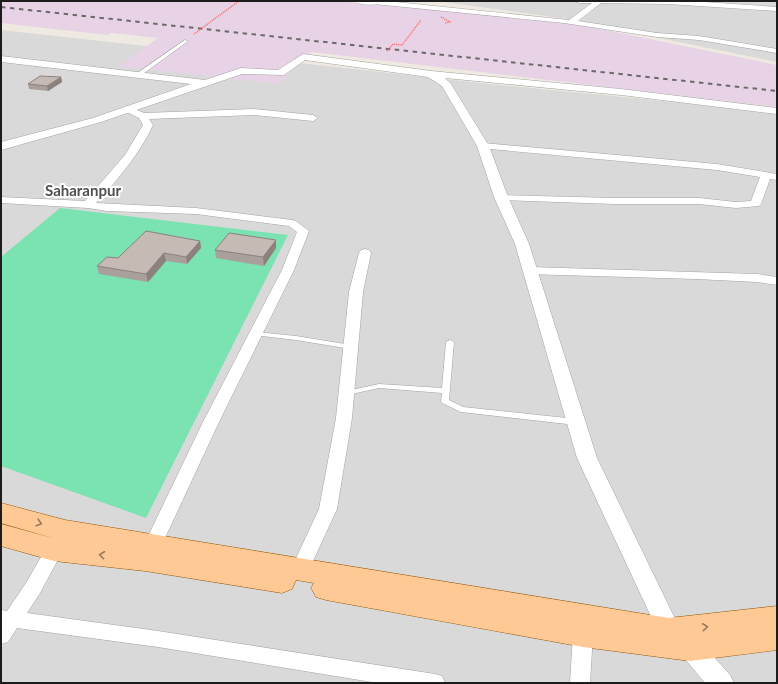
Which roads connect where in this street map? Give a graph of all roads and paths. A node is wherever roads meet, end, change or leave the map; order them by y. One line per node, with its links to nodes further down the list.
1 (239, 1): 9 (path, bridge)
2 (358, 1): 3 (street)
3 (378, 1): 8 (street)
4 (579, 1): 5 (street)
5 (600, 2): 6 (street); 8 (street)
6 (777, 9)
7 (421, 20): 11 (path, bridge)
8 (571, 22): 12 (street)
9 (194, 34)
10 (186, 41): 15 (lane)
11 (387, 51)
12 (777, 51)
13 (1, 59): 15 (street)
14 (431, 74): 17 (street); 20 (street); 25 (street)
15 (138, 75): 16 (street)
16 (171, 79): 17 (street); 18 (street)
17 (206, 83): 18 (street)
18 (174, 93): 19 (street)
19 (128, 108): 21 (street); 23 (street); 24 (street)
20 (777, 111)
21 (143, 116): 22 (street); 29 (street)
22 (313, 118)
23 (1, 139)
24 (1, 146)
25 (483, 146): 26 (street); 27 (street)
26 (772, 176): 27 (street)
27 (501, 197): 31 (street)
28 (1, 200): 29 (street)
29 (88, 206): 33 (street)
30 (364, 253): 35 (street)
31 (530, 271): 32 (street); 38 (street)
32 (777, 281)
33 (256, 334): 35 (lane); 42 (street)
34 (450, 342): 36 (lane)
35 (351, 347): 37 (street)
36 (446, 391): 37 (lane); 38 (lane)
37 (347, 393): 43 (street)
38 (576, 422): 48 (street)
39 (1, 513): 41 (main road, one-way to 41)
40 (1, 535): 41 (main road)
41 (60, 540): 42 (main road); 45 (street)
42 (149, 552): 43 (main road); 46 (main road)
43 (300, 569): 48 (main road)
44 (777, 619): 48 (main road, one-way to 44)
45 (8, 620): 50 (street)
46 (583, 634): 48 (main road); 49 (street)
47 (777, 638): 48 (main road)
48 (679, 639): 51 (street)
49 (581, 678)
50 (435, 683)
51 (722, 683)

